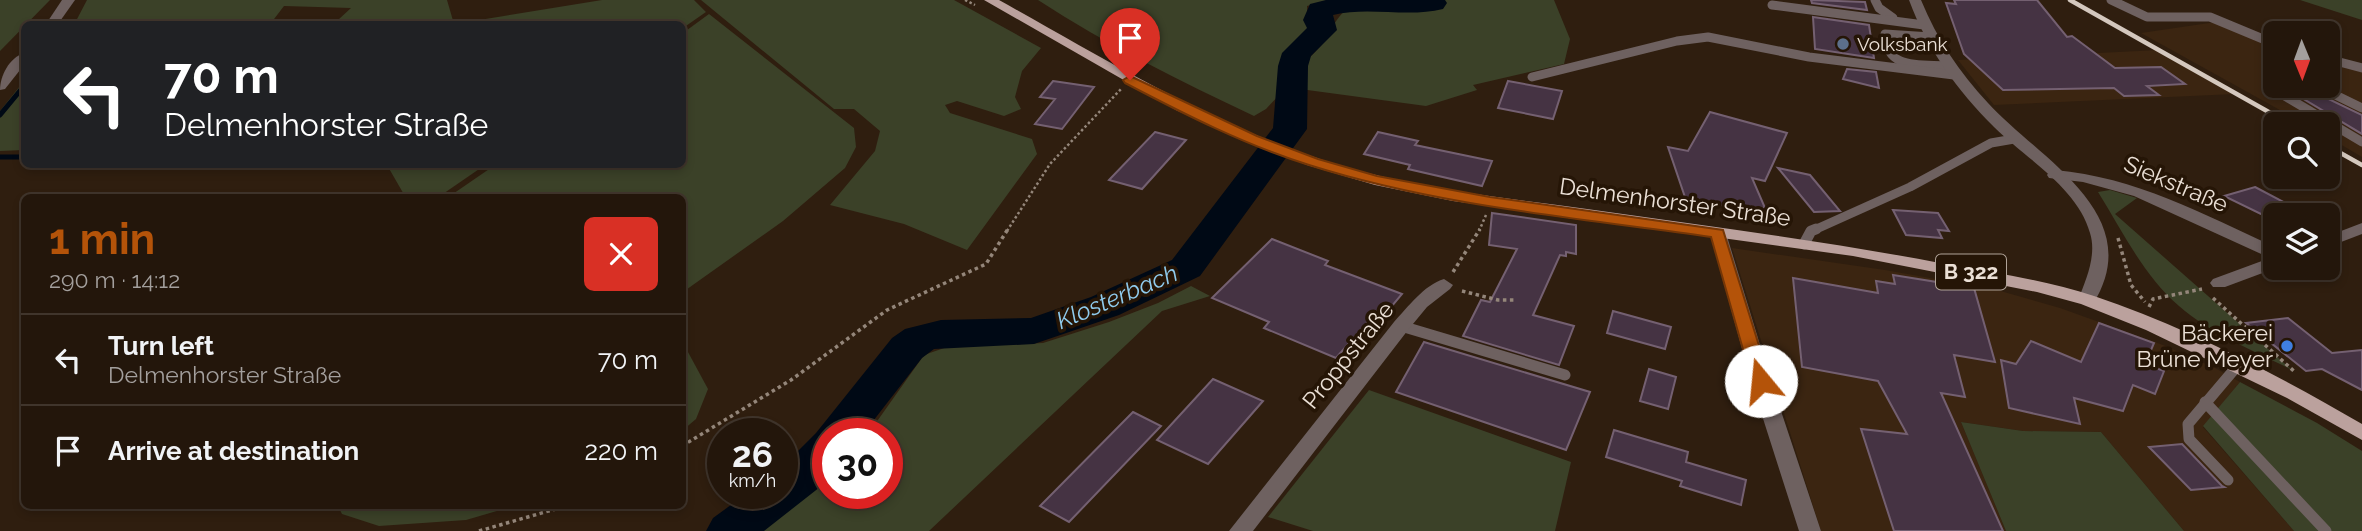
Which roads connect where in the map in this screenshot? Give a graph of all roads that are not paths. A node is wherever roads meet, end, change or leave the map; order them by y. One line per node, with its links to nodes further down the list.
1 (69, 0): 9 (street)
2 (990, 0): 26 (main road, Delmenhorster Straße / B 322)
3 (1875, 0): 8 (lane)
4 (1915, 0): 10 (street)
5 (2111, 0): 12 (lane)
6 (1784, 3): 7 (lane); 8 (lane)
7 (1772, 5)
8 (1896, 20): 10 (lane); 11 (lane)
9 (54, 21)
10 (1928, 31): 11 (lane); 16 (street)
11 (1909, 35): 16 (lane)
12 (2263, 39)
13 (21, 61): 18 (street)
14 (2340, 62): 15 (lane)
15 (2362, 68)
16 (1951, 70): 17 (lane); 22 (street)
17 (1532, 77)
18 (0, 86)
19 (2340, 97): 21 (lane)
20 (2284, 98): 23 (lane)
21 (2362, 108)
22 (2014, 139): 24 (street); 28 (lane)
23 (2362, 142)
24 (2055, 175): 29 (street, Siekstraße); 33 (street)
25 (2362, 228): 27 (street)
26 (1717, 233): 28 (main road, Delmenhorster Straße / B 322); 41 (street)
27 (2340, 237)
28 (1804, 244): 33 (main road, Delmenhorster Straße / B 322)
29 (2263, 249)
30 (2263, 266): 32 (street)
31 (1444, 286): 34 (street, Proppstraße)
32 (2211, 286)
33 (2087, 300): 35 (main road, Delmenhorster Straße / B 322)
34 (1401, 326): 36 (lane); 40 (street, Proppstraße)
35 (2238, 365): 37 (lane); 38 (main road, Delmenhorster Straße / B 322)
36 (1565, 375)
37 (2206, 402): 39 (lane); 42 (lane)
38 (2362, 433)
39 (2228, 480)
40 (1240, 531)
41 (1810, 531)
42 (2326, 531)

